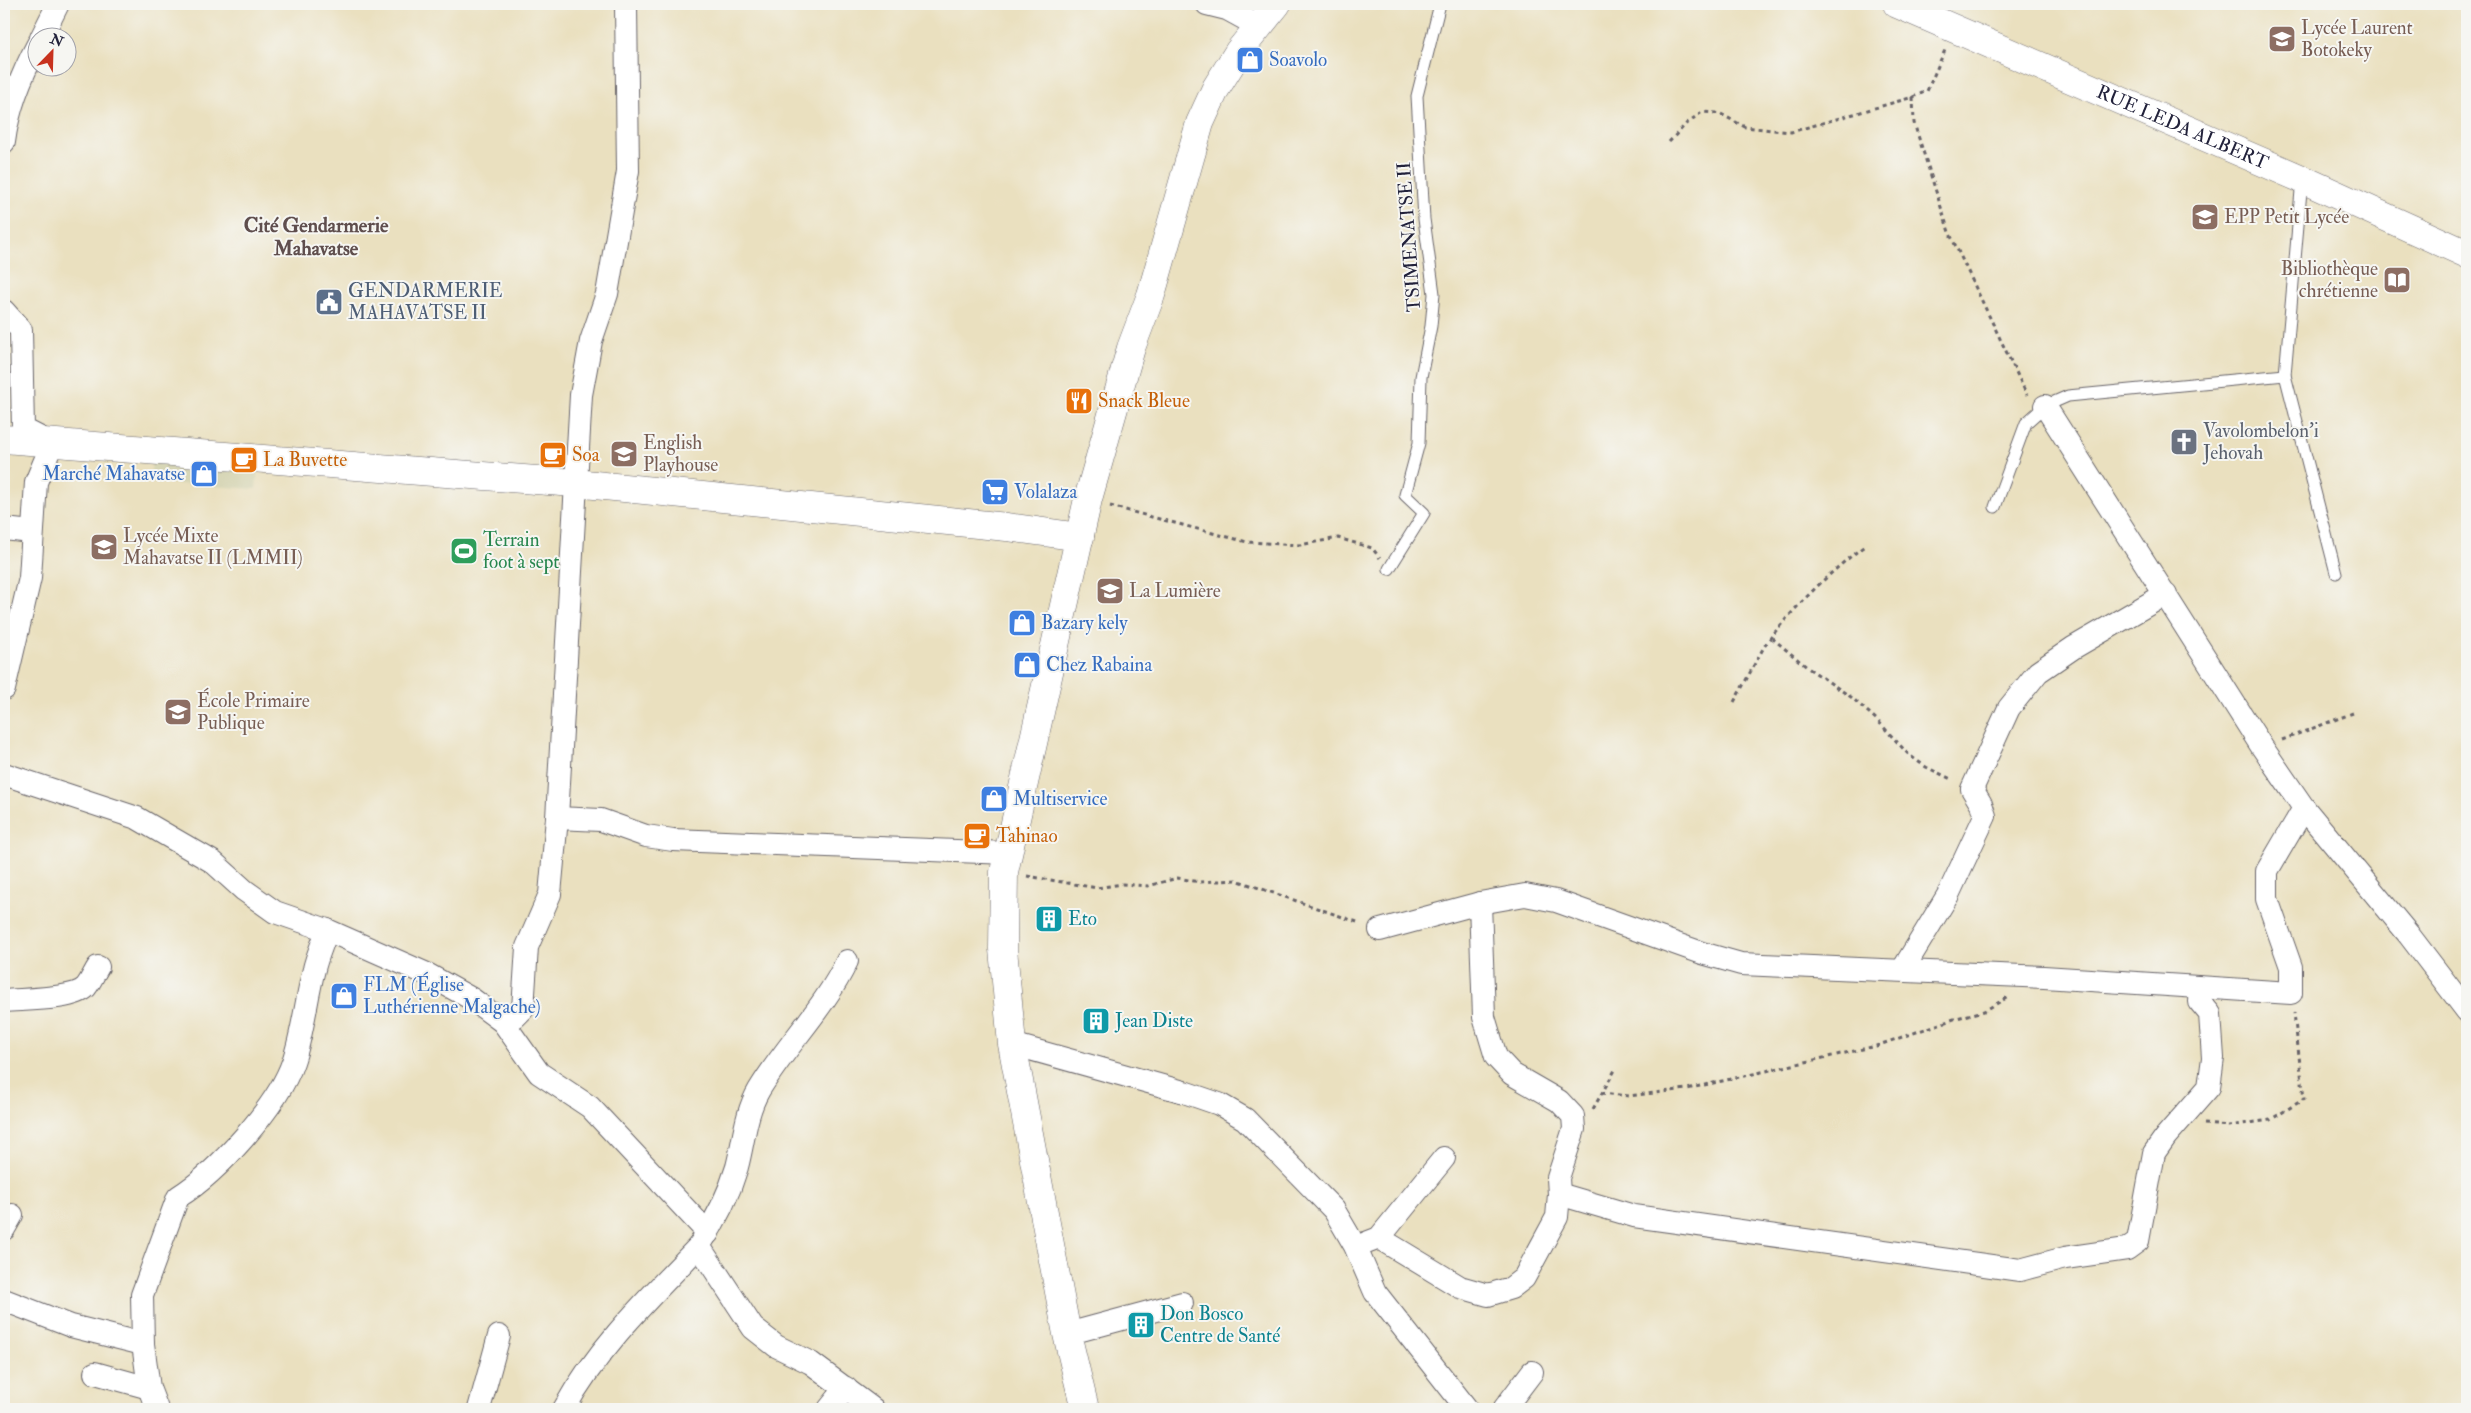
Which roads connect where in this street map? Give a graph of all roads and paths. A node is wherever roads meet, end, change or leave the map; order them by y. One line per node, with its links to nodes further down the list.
1 (58, 4): 8 (street)
2 (626, 4): 21 (street)
3 (1207, 4): 7 (street)
4 (1277, 4): 7 (street)
5 (1440, 4): 28 (lane, TSIMENATSE II)
6 (1897, 4): 9 (street, RUE LEDA ALBERT)
7 (1258, 26): 22 (street)
8 (46, 28)
9 (1954, 30): 11 (path); 14 (street, RUE LEDA ALBERT)
10 (28, 62): 12 (street)
11 (1913, 97): 13 (path); 18 (path)
12 (4, 142)
13 (1669, 142)
14 (2302, 179): 15 (street, RUE LEDA ALBERT); 17 (lane)
15 (2467, 254)
16 (4, 311): 20 (street)
17 (2285, 375): 18 (lane); 29 (lane)
18 (2041, 410): 23 (lane); 30 (street)
19 (4, 439): 20 (street)
20 (52, 444): 21 (street); 25 (street)
21 (575, 483): 26 (street); 39 (street)
22 (1088, 499): 26 (street); 28 (path)
23 (1996, 507)
24 (4, 529): 25 (street)
25 (32, 532): 32 (street)
26 (1080, 537): 40 (street)
27 (1865, 546): 31 (path)
28 (1388, 569)
29 (2336, 573)
30 (2166, 594): 35 (street); 37 (street)
31 (1772, 638): 33 (path); 37 (path)
32 (4, 689)
33 (1734, 702)
34 (2353, 713): 35 (path)
35 (2262, 747): 38 (street)
36 (4, 774): 42 (street)
37 (1972, 789): 46 (street)
38 (2304, 808): 48 (street); 51 (street)
39 (557, 818): 40 (street); 52 (street)
40 (1006, 863): 43 (path); 53 (street)
41 (1480, 903): 43 (street); 46 (street); 57 (street)
42 (327, 930): 52 (street); 67 (street)
43 (1380, 930)
44 (847, 960): 61 (street)
45 (98, 967): 50 (street)
46 (1903, 969): 47 (street)
47 (2201, 989): 48 (street); 56 (street)
48 (2291, 993): 56 (path)
49 (2010, 996): 55 (path)
50 (4, 1002)
51 (2467, 1011)
52 (503, 1022): 61 (street)
53 (1012, 1044): 62 (street); 65 (street)
54 (1615, 1070): 55 (path)
55 (1601, 1093): 57 (path)
56 (2187, 1112): 59 (street)
57 (1574, 1128): 59 (street)
58 (1444, 1158): 60 (street)
59 (1560, 1194): 60 (street)
60 (1379, 1238): 62 (street)
61 (704, 1239): 71 (street); 74 (street)
62 (1355, 1246): 78 (street)
63 (4, 1300): 67 (street)
64 (1182, 1304): 65 (street)
65 (1067, 1334): 77 (street)
66 (499, 1336): 73 (street)
67 (143, 1344): 70 (street)
68 (1532, 1372): 79 (street)
69 (95, 1373): 70 (street)
70 (149, 1388): 72 (street)
71 (846, 1388): 75 (street); 76 (street)
72 (157, 1409)
73 (479, 1409)
74 (564, 1409)
75 (829, 1409)
76 (873, 1409)
77 (1085, 1409)
78 (1467, 1409)
79 (1504, 1409)

